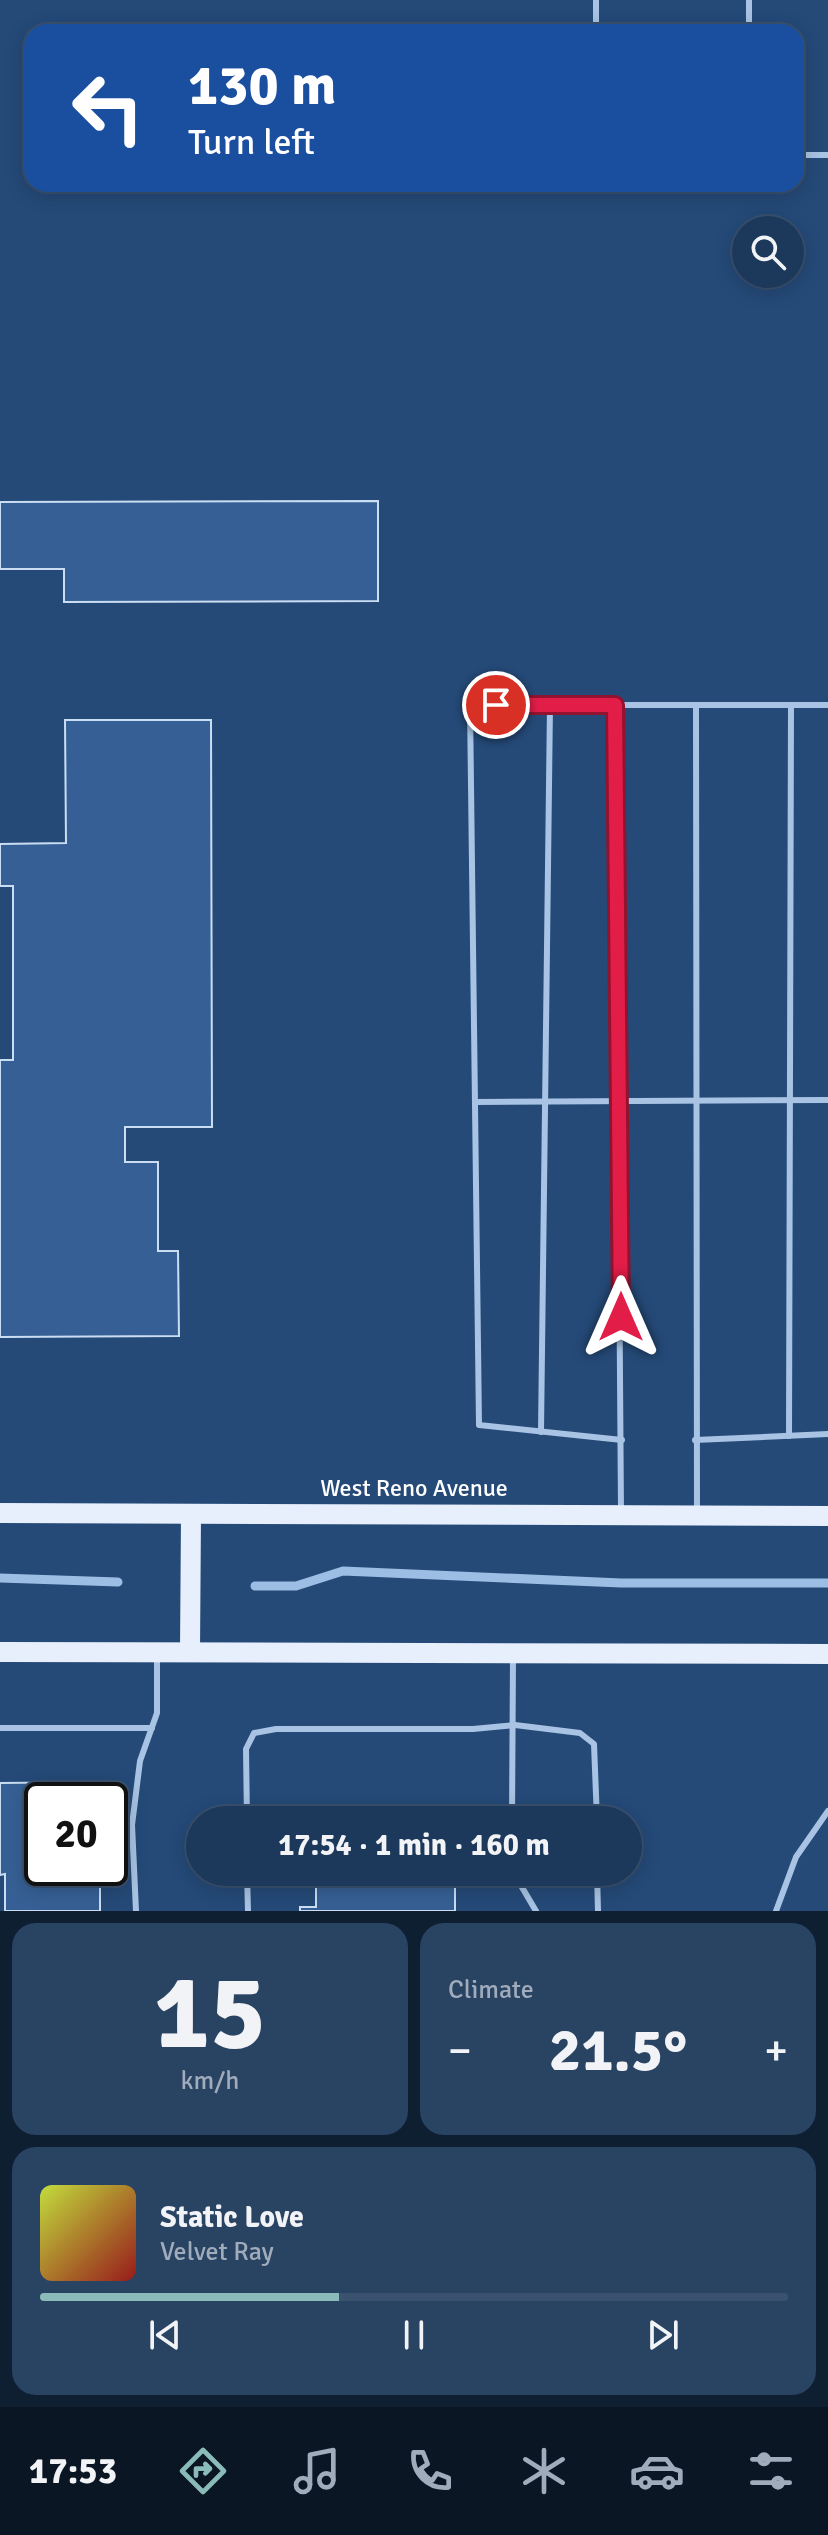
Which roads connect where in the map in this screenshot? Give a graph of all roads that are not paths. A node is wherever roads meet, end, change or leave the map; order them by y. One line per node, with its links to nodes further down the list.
1 (596, 0): 3 (lane)
2 (749, 0): 4 (lane)
3 (596, 24)
4 (749, 24)
5 (804, 155): 6 (lane)
6 (828, 155)
7 (550, 705): 8 (lane); 15 (lane); 17 (lane)
8 (615, 705): 9 (lane); 16 (lane)
9 (696, 705): 10 (lane); 14 (lane)
10 (791, 705): 11 (lane); 12 (lane)
11 (828, 705)
12 (790, 1099): 13 (lane); 14 (lane); 20 (lane)
13 (828, 1100)
14 (696, 1101): 16 (lane); 22 (lane)
15 (475, 1102): 17 (lane); 18 (lane)
16 (619, 1102): 17 (lane); 21 (lane)
17 (545, 1103): 18 (lane)
18 (541, 1432): 21 (lane)
19 (828, 1434): 20 (lane)
20 (789, 1436): 22 (lane)
21 (622, 1440): 25 (lane)
22 (695, 1440): 26 (lane)
23 (0, 1513): 24 (main road, West Reno Avenue)
24 (191, 1514): 25 (main road, West Reno Avenue); 30 (main road)
25 (621, 1515): 26 (main road, West Reno Avenue)
26 (697, 1515): 27 (main road, West Reno Avenue)
27 (828, 1516)
28 (0, 1652): 29 (main road)
29 (157, 1652): 30 (main road); 35 (lane)
30 (190, 1652): 31 (main road)
31 (513, 1653): 32 (main road); 33 (lane)
32 (828, 1654)
33 (515, 1725): 36 (lane); 37 (lane); 38 (lane)
34 (0, 1728): 35 (lane)
35 (152, 1728): 44 (lane)
36 (247, 1806)
37 (512, 1806)
38 (596, 1806)
39 (828, 1811): 47 (lane)
40 (247, 1886): 45 (lane)
41 (522, 1886): 43 (lane)
42 (597, 1886): 46 (lane)
43 (536, 1909)
44 (136, 1911)
45 (248, 1911)
46 (598, 1911)
47 (776, 1911)

